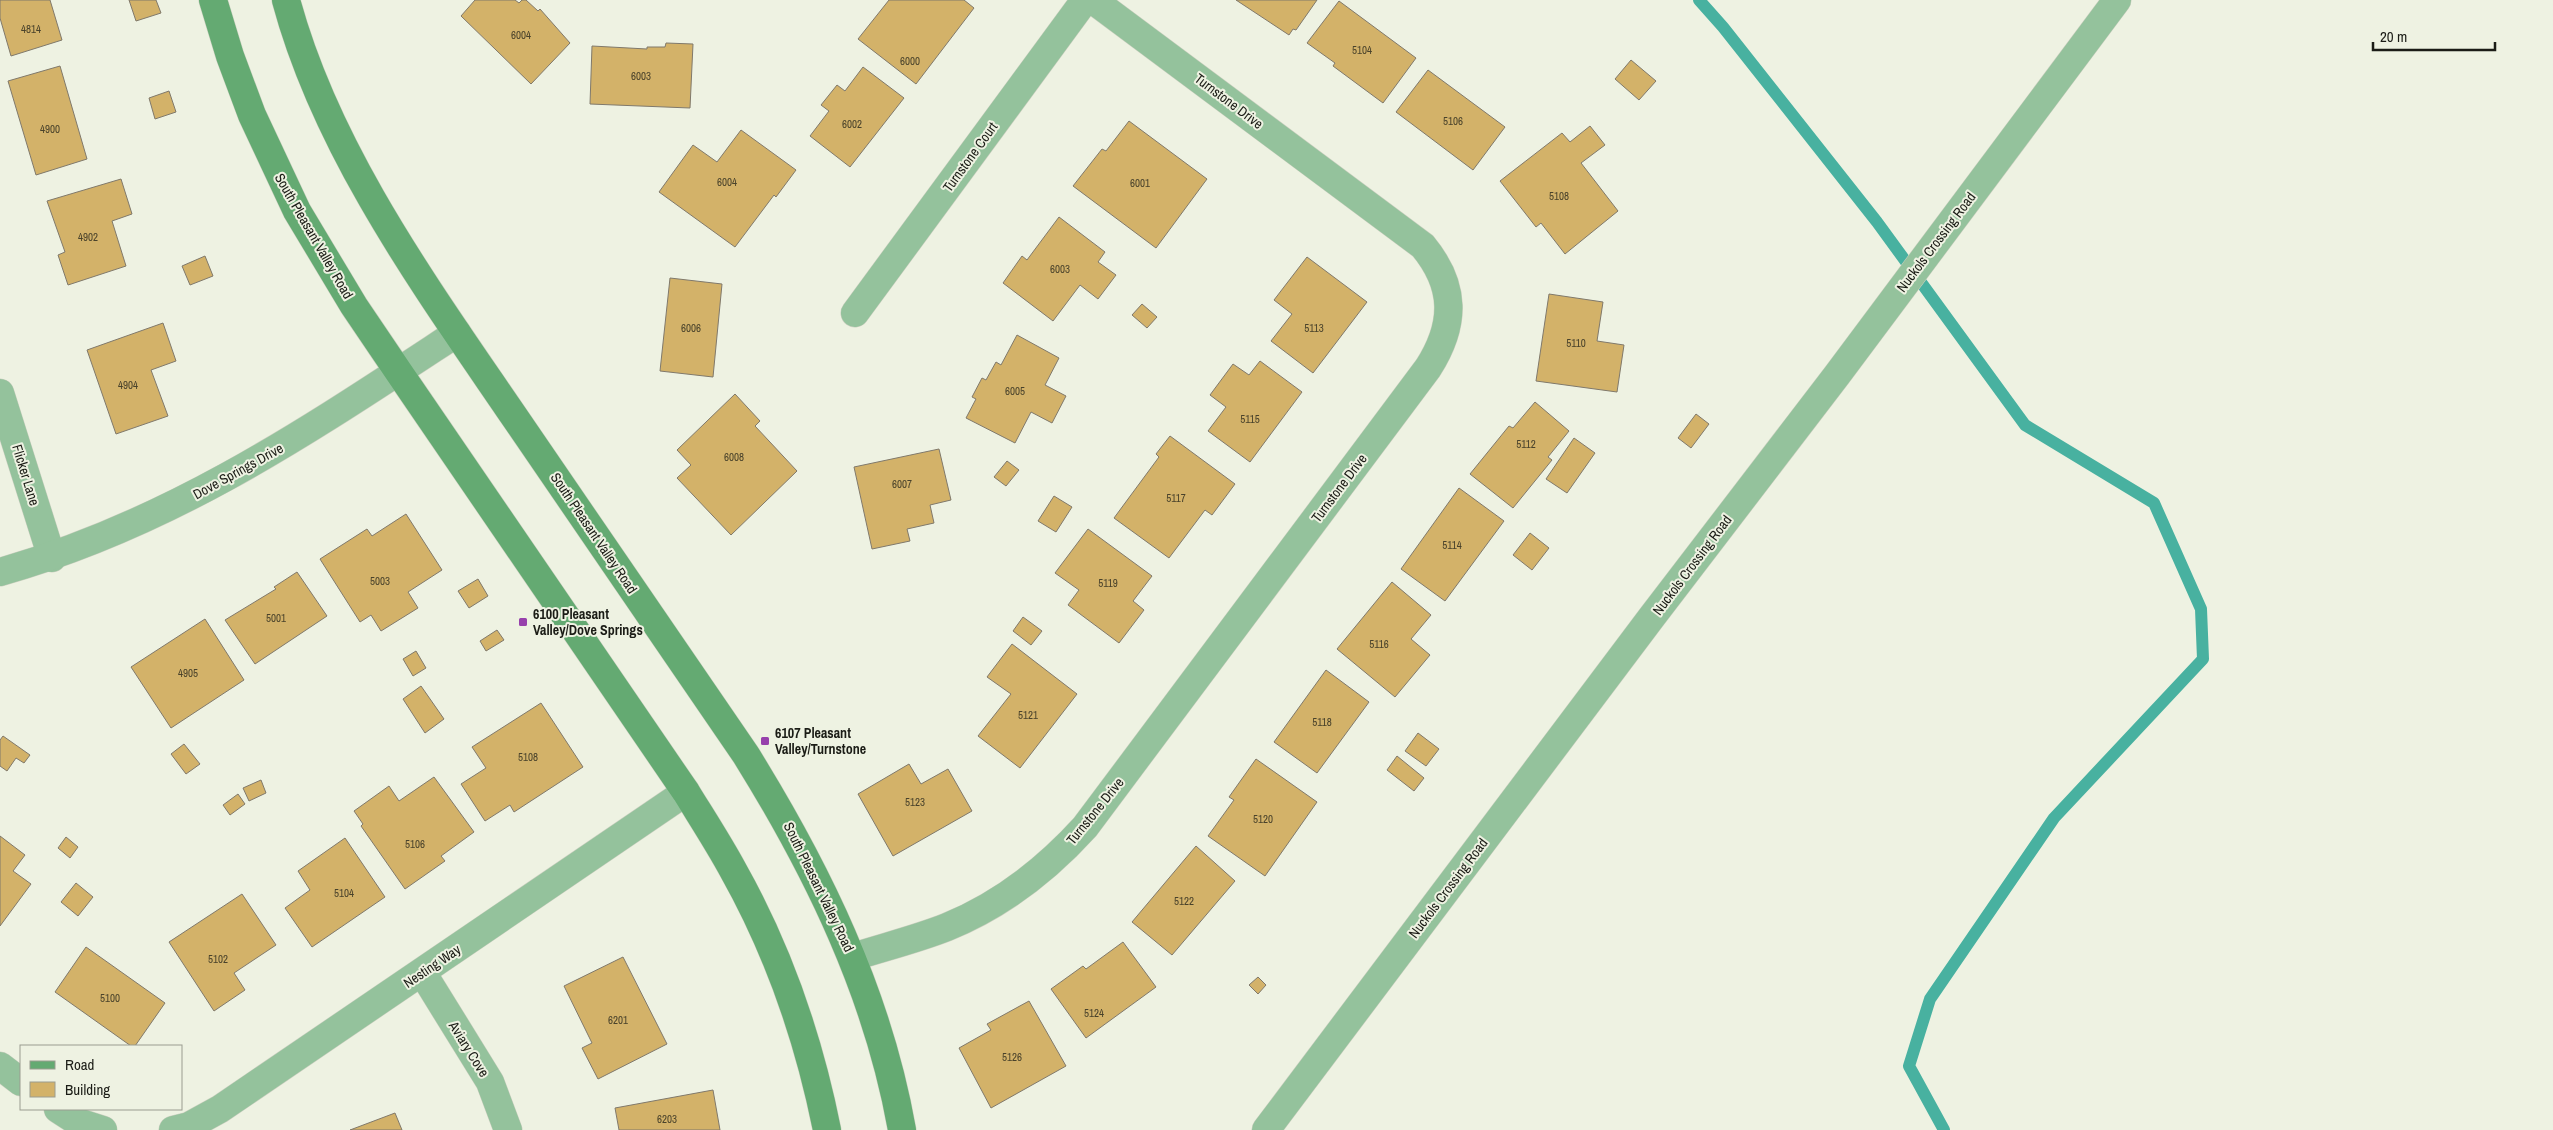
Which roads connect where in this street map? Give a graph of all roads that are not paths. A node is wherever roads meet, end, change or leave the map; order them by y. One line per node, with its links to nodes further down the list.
1 (214, 0): 8 (main road, South Pleasant Valley Road)
2 (286, 0): 7 (main road, South Pleasant Valley Road)
3 (1085, 0): 6 (street, Turnstone Court)
4 (1093, 0): 13 (street, Turnstone Drive)
5 (2117, 0): 23 (street, Nuckols Crossing Road)
6 (855, 313)
7 (457, 332): 8 (street, Dove Springs Drive); 13 (main road, South Pleasant Valley Road)
8 (398, 372): 10 (street, Dove Springs Drive); 12 (main road, South Pleasant Valley Road)
9 (0, 393): 10 (street, Flicker Lane)
10 (52, 558): 11 (street, Dove Springs Drive)
11 (0, 572)
12 (686, 792): 14 (street, Nesting Way); 21 (main road, South Pleasant Valley Road)
13 (853, 957): 22 (main road, South Pleasant Valley Road)
14 (422, 972): 19 (street, Nesting Way); 20 (street, Aviary Cove)
15 (0, 1066): 16 (street)
16 (20, 1081)
17 (60, 1110): 18 (street)
18 (103, 1130)
19 (173, 1130)
20 (508, 1130)
21 (827, 1130)
22 (902, 1130)
23 (1266, 1130)

